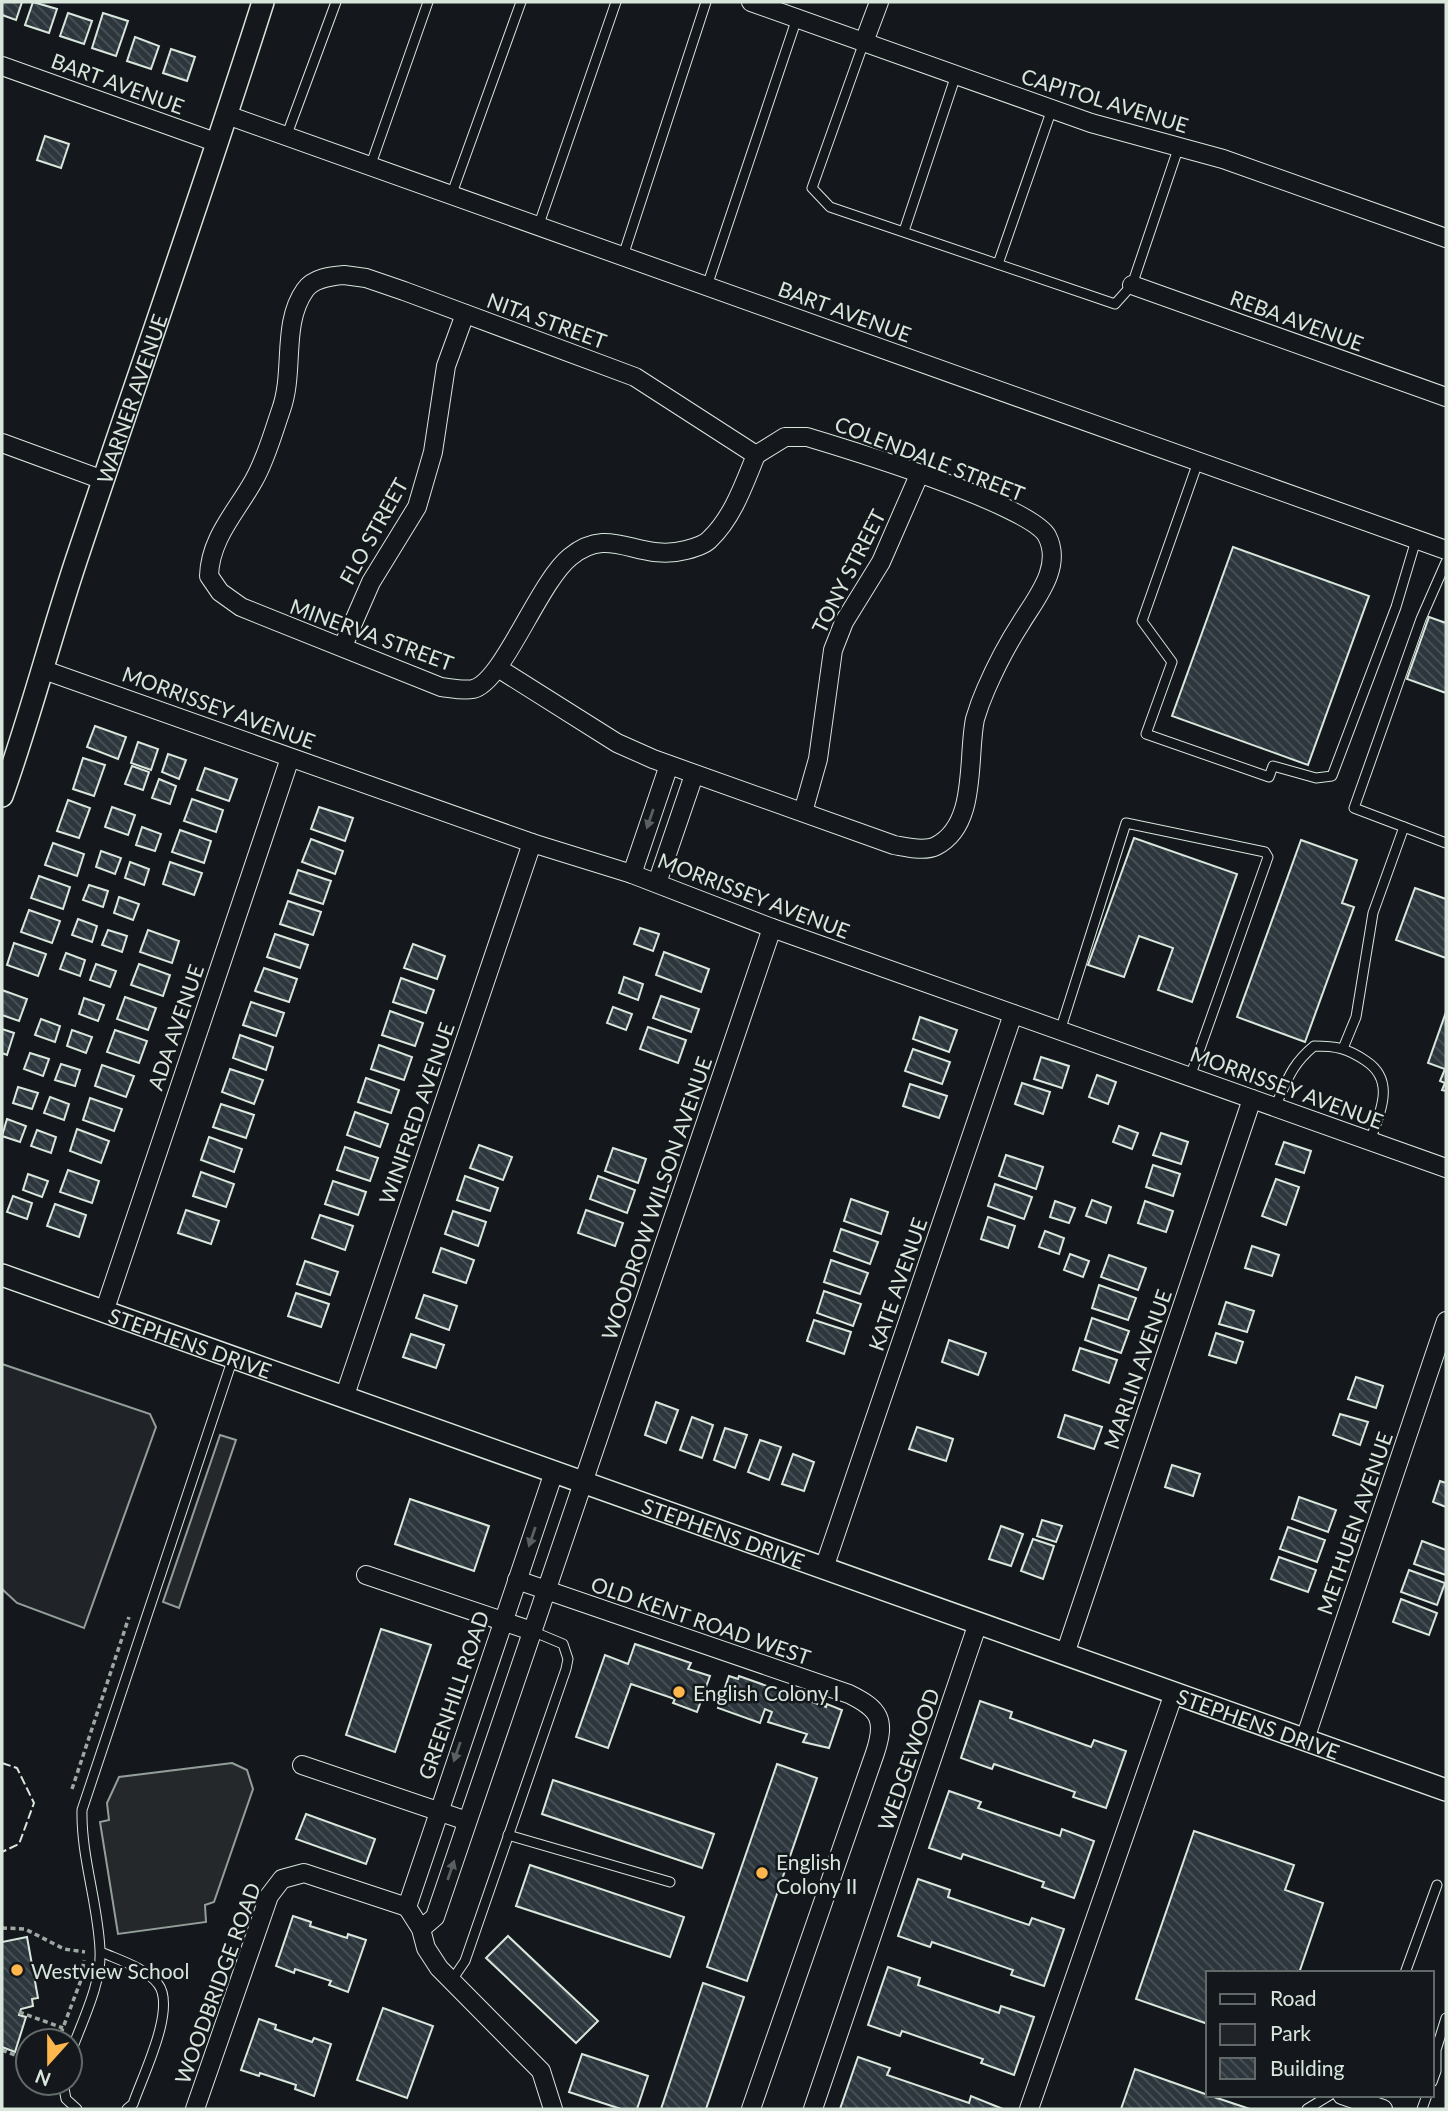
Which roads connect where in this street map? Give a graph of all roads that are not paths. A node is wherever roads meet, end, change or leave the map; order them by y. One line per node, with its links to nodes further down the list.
1 (263, 2): 14 (street, WARNER AVENUE)
2 (336, 2): 15 (lane)
3 (428, 2): 18 (lane)
4 (521, 2): 19 (lane)
5 (616, 2): 20 (lane)
6 (706, 2): 23 (lane)
7 (751, 2): 9 (street, CAPITOL AVENUE)
8 (879, 2): 10 (street)
9 (797, 18): 10 (street, CAPITOL AVENUE); 26 (lane)
10 (864, 42): 12 (street, CAPITOL AVENUE); 21 (lane)
11 (2, 66): 16 (street, BART AVENUE)
12 (956, 75): 13 (street, CAPITOL AVENUE); 21 (lane)
13 (1052, 109): 17 (street, CAPITOL AVENUE); 24 (lane)
14 (227, 115): 15 (street, BART AVENUE); 16 (street, WARNER AVENUE)
15 (286, 137): 18 (street, BART AVENUE)
16 (218, 143): 33 (street, WARNER AVENUE)
17 (1179, 146): 22 (street, CAPITOL AVENUE); 25 (lane)
18 (370, 167): 19 (street, BART AVENUE)
19 (451, 196): 20 (street, BART AVENUE)
20 (538, 227): 23 (street, BART AVENUE)
21 (904, 231): 24 (lane)
22 (1446, 238)
23 (622, 256): 26 (street, BART AVENUE)
24 (998, 264): 25 (lane)
25 (1132, 285): 28 (street, REBA AVENUE)
26 (707, 286): 31 (street, BART AVENUE)
27 (465, 314): 30 (street, NITA STREET); 37 (street, NITA STREET); 38 (street, FLO STREET)
28 (1446, 397)
29 (2, 443): 33 (street)
30 (756, 455): 32 (street, COLENDALE STREET); 39 (street)
31 (1198, 461): 34 (street, BART AVENUE); 34 (lane)
32 (919, 475): 45 (street, TONY STREET); 45 (street, COLENDALE STREET)
33 (103, 480): 40 (street, WARNER AVENUE)
34 (1416, 540): 35 (street, BART AVENUE)
35 (1446, 550)
36 (1446, 562): 46 (lane)
37 (209, 576): 38 (street, MINERVA STREET)
38 (343, 646): 39 (street, MINERVA STREET)
39 (498, 667): 42 (street)
40 (44, 670): 41 (street, MORRISSEY AVENUE); 44 (street, WARNER AVENUE)
41 (290, 758): 47 (street, MORRISSEY AVENUE); 61 (street, ADA AVENUE)
42 (669, 765): 43 (street); 49 (street, one-way to 49)
43 (694, 775): 45 (street); 50 (street)
44 (2, 796)
45 (803, 812)
46 (1404, 827): 48 (lane); 54 (lane)
47 (532, 843): 49 (street, MORRISSEY AVENUE); 64 (street, WINIFRED AVENUE)
48 (1446, 843)
49 (632, 874): 50 (street, MORRISSEY AVENUE)
50 (657, 883): 51 (street, MORRISSEY AVENUE)
51 (772, 928): 52 (street, MORRISSEY AVENUE); 66 (street, WOODROW WILSON AVENUE)
52 (1013, 1014): 53 (street, MORRISSEY AVENUE); 67 (street, KATE AVENUE)
53 (1060, 1031): 55 (street, MORRISSEY AVENUE); 55 (lane)
54 (1345, 1046): 57 (lane); 58 (lane)
55 (1190, 1077): 56 (street, MORRISSEY AVENUE)
56 (1252, 1099): 57 (street, MORRISSEY AVENUE); 74 (street, MARLIN AVENUE)
57 (1275, 1107): 58 (street, MORRISSEY AVENUE)
58 (1370, 1141): 59 (street, MORRISSEY AVENUE)
59 (1446, 1168)
60 (2, 1275): 61 (street, STEPHENS DRIVE)
61 (104, 1312): 63 (street, STEPHENS DRIVE)
62 (1446, 1321): 76 (street, METHUEN AVENUE)
63 (233, 1358): 64 (street, STEPHENS DRIVE); 86 (lane)
64 (344, 1398): 65 (street, STEPHENS DRIVE)
65 (554, 1472): 66 (street, STEPHENS DRIVE); 69 (street, GREENHILL ROAD, one-way to 69)
66 (584, 1483): 67 (street, STEPHENS DRIVE); 70 (street)
67 (824, 1568): 72 (street, STEPHENS DRIVE)
68 (366, 1575): 71 (street)
69 (517, 1580): 70 (street, OLD KENT ROAD WEST); 71 (street, GREENHILL ROAD)
70 (545, 1590): 73 (street); 98 (street, OLD KENT ROAD WEST)
71 (502, 1622): 73 (street); 79 (street, GREENHILL ROAD, one-way to 79)
72 (978, 1623): 74 (street, STEPHENS DRIVE); 99 (street, WEDGEWOOD)
73 (531, 1631): 80 (street); 81 (lane)
74 (1065, 1654): 75 (street, STEPHENS DRIVE)
75 (1174, 1693): 76 (street, STEPHENS DRIVE); 100 (street)
76 (1305, 1740): 78 (street, STEPHENS DRIVE)
77 (302, 1765): 79 (street)
78 (1446, 1790)
79 (437, 1812): 80 (street); 84 (street, GREENHILL ROAD)
80 (467, 1821): 85 (street, one-way to 80)
81 (508, 1835): 82 (lane); 88 (lane)
82 (670, 1882)
83 (1437, 1885): 87 (lane)
84 (407, 1907): 85 (street); 96 (street, WOODBRIDGE ROAD)
85 (421, 1929): 88 (street)
86 (101, 1952): 90 (lane); 95 (lane)
87 (1406, 1971)
88 (452, 1980): 97 (street)
89 (1446, 2018): 91 (lane)
90 (80, 2027)
91 (1434, 2078)
92 (1327, 2097): 101 (lane)
93 (1347, 2097): 94 (street)
94 (1374, 2108)
95 (127, 2109)
96 (195, 2109)
97 (553, 2109)
98 (751, 2109)
99 (813, 2109)
100 (1029, 2109)
101 (1307, 2109)

